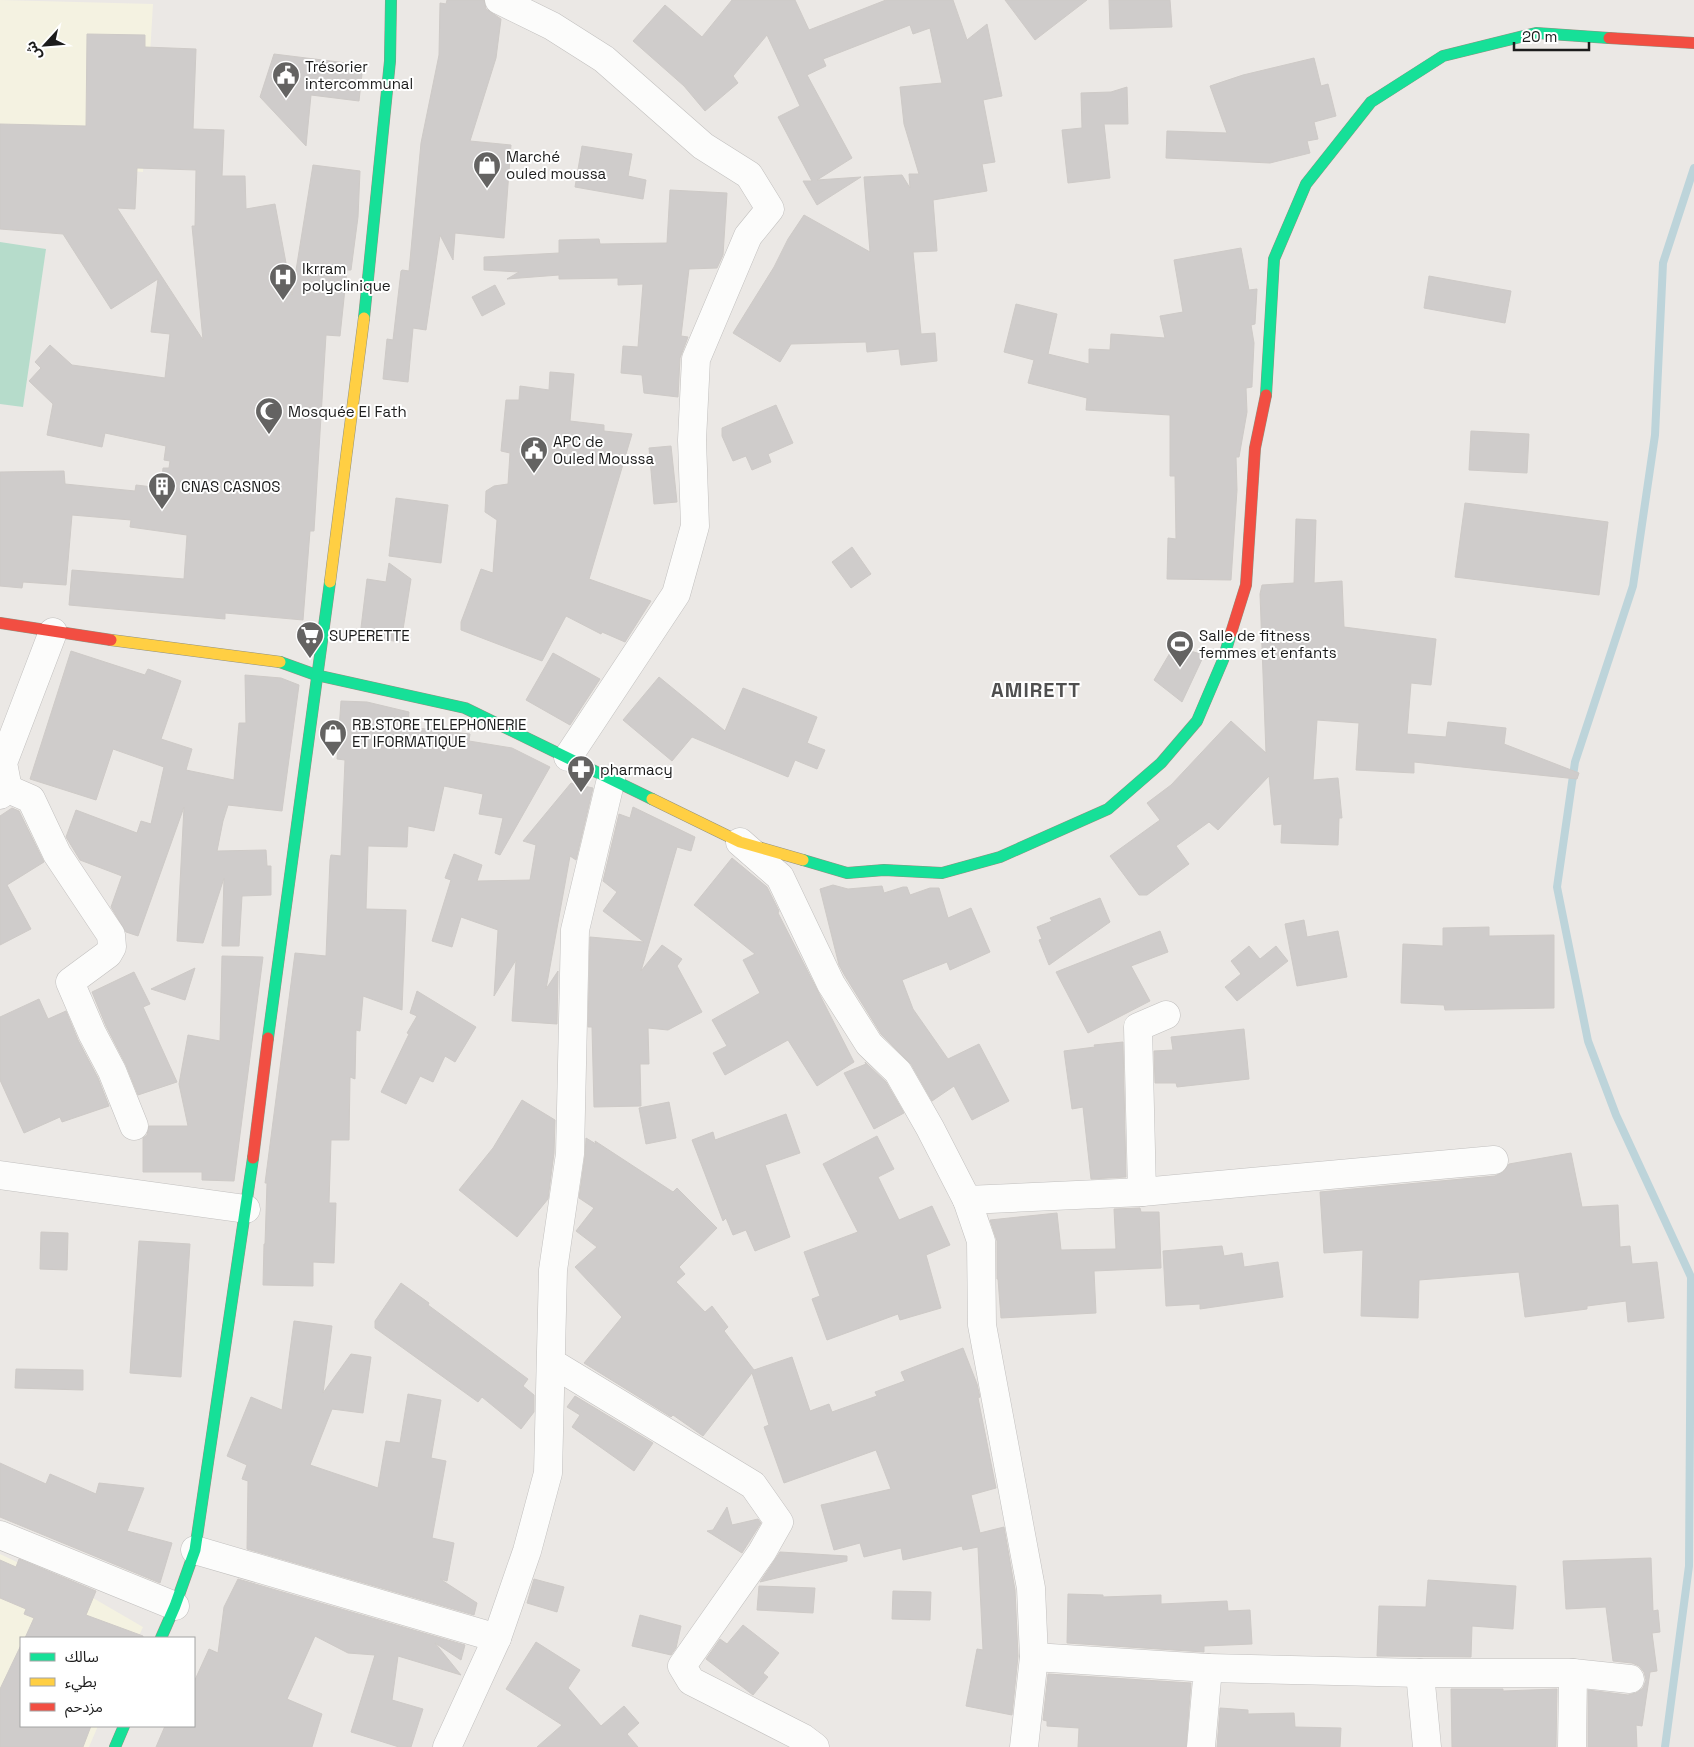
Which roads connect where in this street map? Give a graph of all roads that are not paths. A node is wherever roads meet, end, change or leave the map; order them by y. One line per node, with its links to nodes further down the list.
1 (392, 0): 6 (street)
2 (499, 0): 7 (street)
3 (1694, 43): 10 (street)
4 (0, 623): 5 (street)
5 (53, 632): 6 (street); 9 (street)
6 (316, 675): 7 (street); 17 (street)
7 (568, 757): 8 (street)
8 (611, 779): 10 (street); 18 (street)
9 (4, 792): 12 (street)
10 (740, 842): 16 (street)
11 (1166, 1015): 15 (street)
12 (134, 1126)
13 (1494, 1160): 15 (street)
14 (0, 1175): 17 (street)
15 (1142, 1192): 16 (street)
16 (967, 1200): 24 (street)
17 (246, 1210): 20 (street)
18 (552, 1363): 23 (street); 32 (street)
19 (0, 1535): 21 (street)
20 (196, 1550): 21 (street); 23 (street)
21 (175, 1606): 22 (street)
22 (161, 1637)
23 (497, 1638): 31 (street)
24 (1034, 1658): 25 (street); 33 (street)
25 (1208, 1668): 26 (street); 34 (street)
26 (1420, 1673): 27 (street); 35 (street)
27 (1573, 1673): 28 (street); 36 (street)
28 (1630, 1679)
29 (124, 1727): 30 (street)
30 (115, 1747)
31 (447, 1747)
32 (815, 1747)
33 (1024, 1747)
34 (1201, 1747)
35 (1427, 1747)
36 (1572, 1747)

